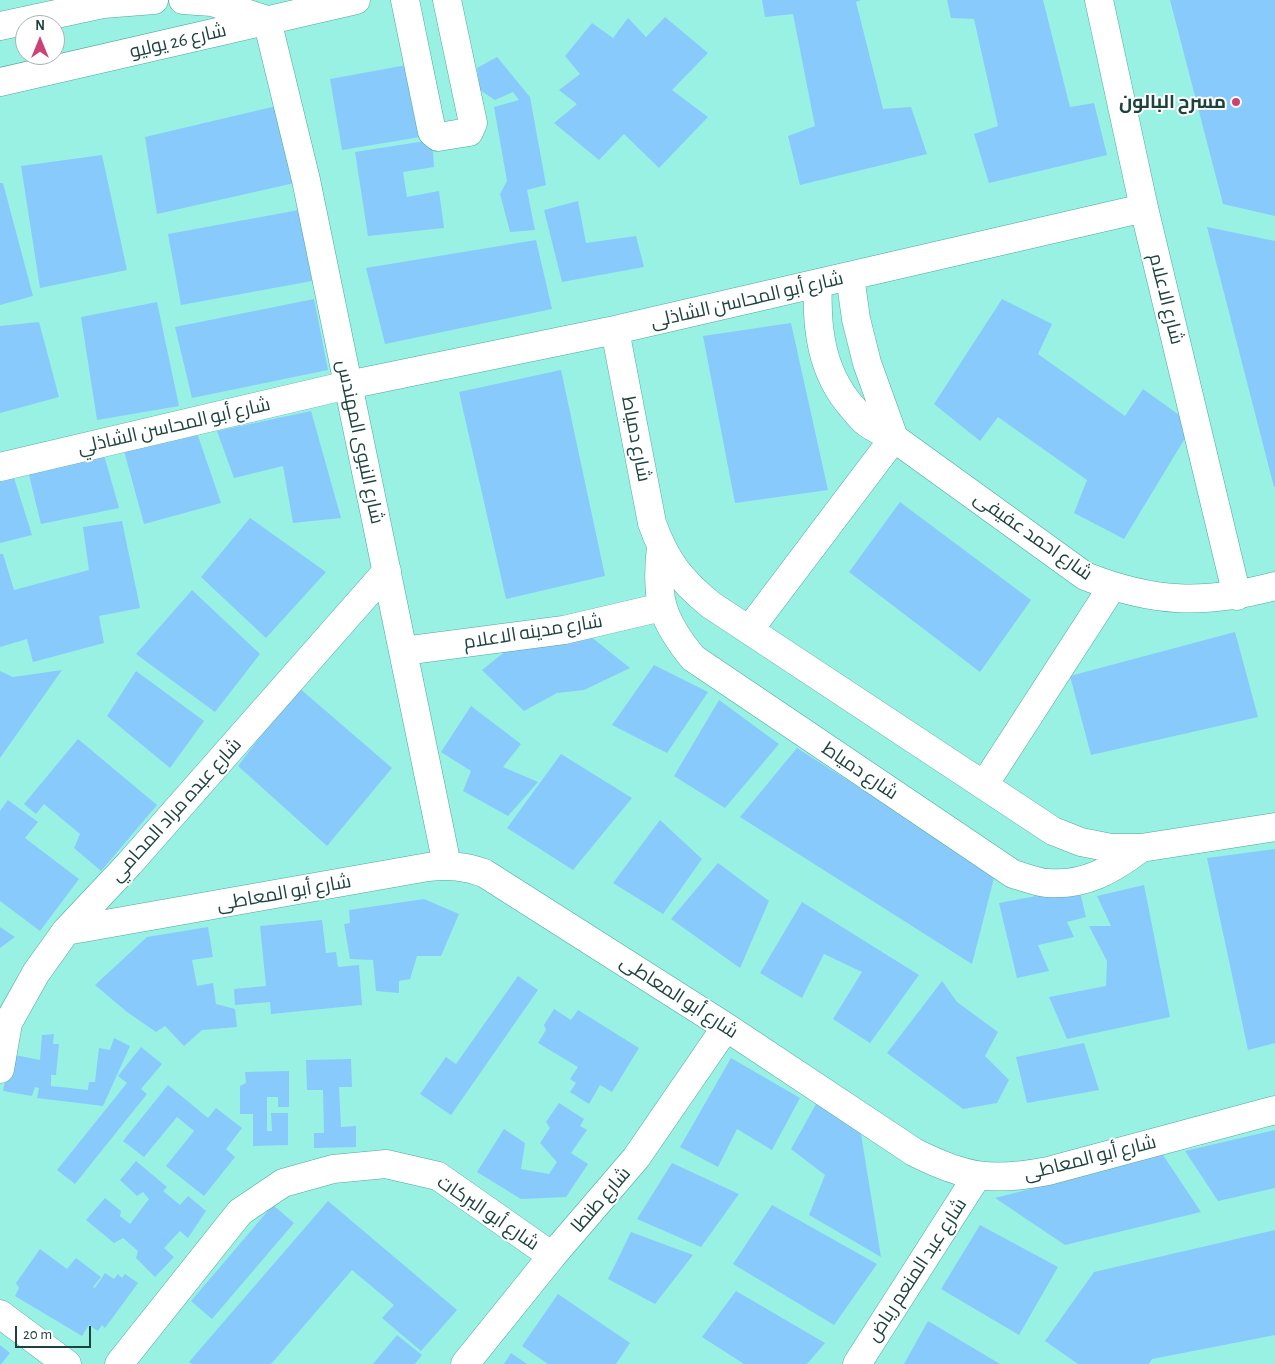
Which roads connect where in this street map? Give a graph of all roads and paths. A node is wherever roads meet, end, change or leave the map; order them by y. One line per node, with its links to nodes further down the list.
1 (154, 0): 8 (main road)
2 (183, 0): 7 (main road)
3 (356, 0): 7 (main road, شارع 26 يوليو)
4 (405, 0): 5 (main road)
5 (446, 0)
6 (1099, 0): 10 (main road, شارع الاعلام)
7 (267, 20): 9 (main road, شارع 26 يوليو); 14 (main road, شارع النبوى المهندس)
8 (0, 26)
9 (0, 82)
10 (1144, 208): 11 (main road, شارع أبو المحاسن الشاذلى); 21 (main road, شارع الاعلام)
11 (850, 276): 12 (main road, شارع أبو المحاسن الشاذلى); 15 (main road)
12 (818, 283): 13 (main road, شارع أبو المحاسن الشاذلى); 15 (main road, شارع احمد عفيفى)
13 (615, 330): 14 (main road, شارع أبو المحاسن الشاذلى); 17 (main road, شارع دمياط)
14 (348, 384): 16 (main road, شارع أبو المحاسن الشاذلي); 18 (main road, شارع النبوى المهندس)
15 (894, 438): 20 (main road, شارع احمد عفيفى); 23 (main road)
16 (0, 467)
17 (661, 547): 22 (main road, شارع دمياط); 23 (main road, شارع دمياط)
18 (386, 571): 24 (main road, شارع النبوى المهندس); 29 (main road, شارع عبده مراد المحامي)
19 (1275, 586): 21 (main road, شارع احمد عفيفى)
20 (1112, 587): 21 (main road, شارع احمد عفيفى); 25 (main road)
21 (1238, 596)
22 (662, 607): 24 (main road, شارع مدينه الاعلام); 27 (main road, شارع دمياط)
23 (749, 630): 25 (main road, شارع دمياط)
24 (403, 651): 28 (main road, شارع النبوى المهندس)
25 (984, 784): 27 (main road, شارع دمياط)
26 (1275, 827): 27 (main road, شارع دمياط)
27 (1141, 848)
28 (448, 865): 29 (main road, شارع أبو المعاطى); 31 (main road, شارع أبو المعاطى)
29 (66, 931): 30 (main road, شارع عبده مراد المحامي)
30 (4, 1023): 32 (main road, شارع عبده مراد المحامي)
31 (726, 1027): 34 (main road, شارع أبو المعاطى); 35 (main road, شارع طنطا)
32 (0, 1069)
33 (1275, 1110): 34 (main road, شارع أبو المعاطى)
34 (977, 1176): 40 (main road, شارع عبد المنعم رياض)
35 (552, 1256): 38 (main road, شارع أبو البركات); 39 (main road, شارع طنطا)
36 (0, 1314): 37 (main road)
37 (67, 1364)
38 (119, 1364)
39 (465, 1364)
40 (857, 1364)

